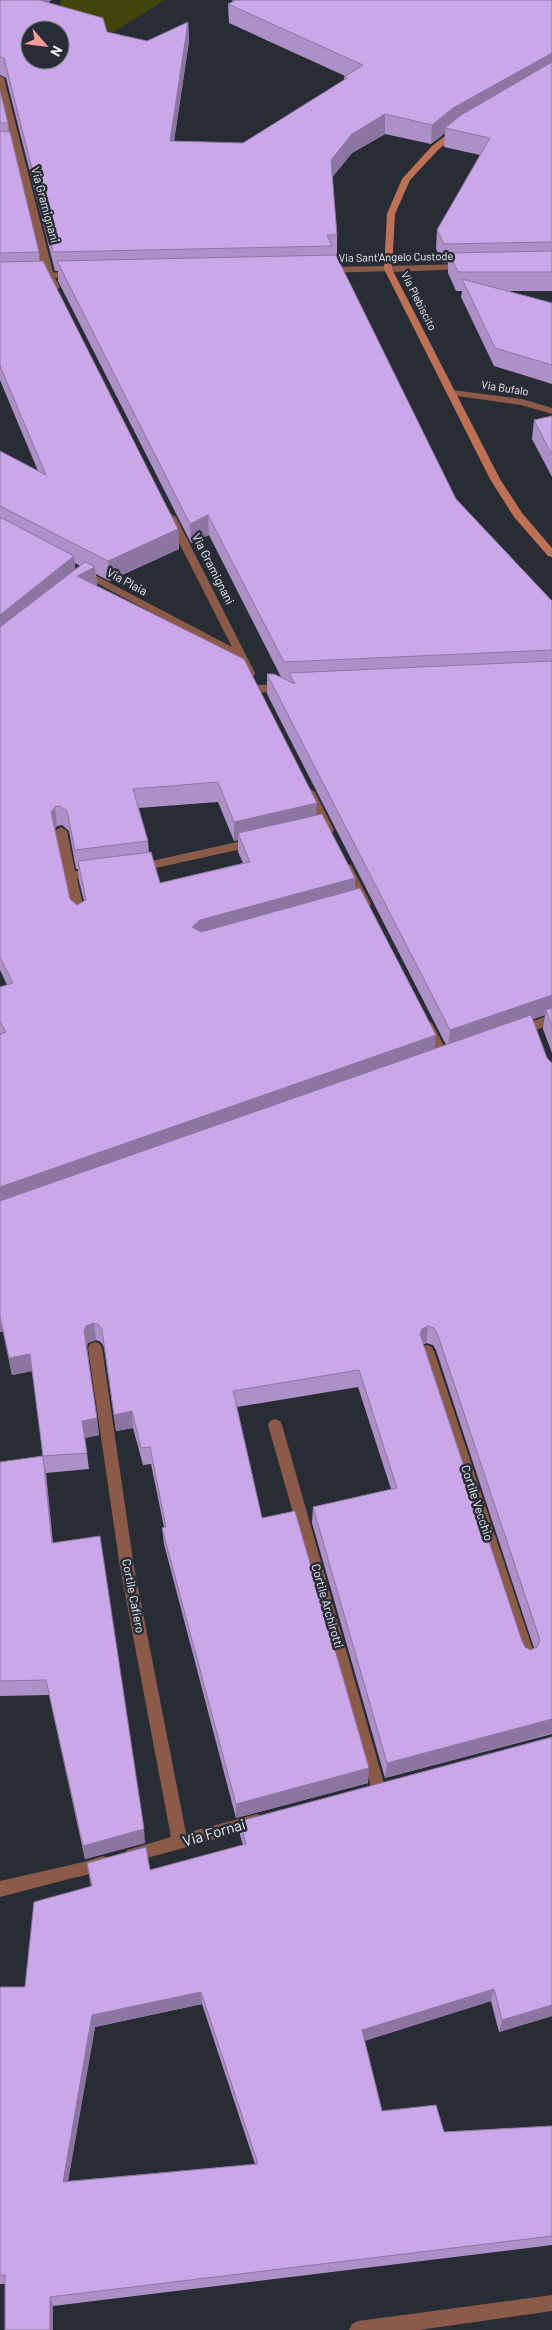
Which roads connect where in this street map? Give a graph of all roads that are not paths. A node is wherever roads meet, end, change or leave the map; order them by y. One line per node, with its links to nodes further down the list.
1 (0, 78): 7 (street, Via Gramignani)
2 (463, 127): 4 (main road, Via Plebiscito)
3 (478, 267): 4 (street, Via Sant'Angelo Custode)
4 (388, 269): 5 (street, Via Sant'Angelo Custode); 10 (main road, Via Plebiscito)
5 (318, 270)
6 (79, 275): 7 (street)
7 (49, 276): 8 (street); 9 (street, Via Gramignani)
8 (0, 277)
9 (58, 294)
10 (453, 393): 11 (street, Via Bufalo); 13 (main road, Via Plebiscito)
11 (552, 411)
12 (166, 506): 15 (street, Via Gramignani)
13 (552, 554)
14 (81, 575): 15 (street, Via Plaia)
15 (242, 657): 16 (street, Via Gramignani)
16 (296, 687)
17 (304, 783): 20 (street)
18 (61, 831): 24 (street)
19 (268, 839): 22 (street)
20 (334, 843)
21 (343, 860): 25 (street)
22 (125, 869)
23 (107, 872): 24 (street)
24 (70, 876): 26 (street)
25 (372, 917)
26 (80, 918)
27 (422, 1013): 30 (street)
28 (552, 1019): 29 (street)
29 (507, 1035)
30 (444, 1057)
31 (95, 1348): 39 (street, Cortile Cafiero)
32 (427, 1351): 34 (street, Cortile Vecchio)
33 (275, 1425): 36 (street, Cortile Archirotti)
34 (528, 1656)
35 (397, 1782): 36 (street)
36 (378, 1787): 37 (street)
37 (359, 1792)
38 (274, 1816): 39 (street, Via Fornai)
39 (180, 1842): 40 (street, Via Fornai)
40 (0, 1889)
41 (552, 2303): 42 (street)
42 (358, 2330)

